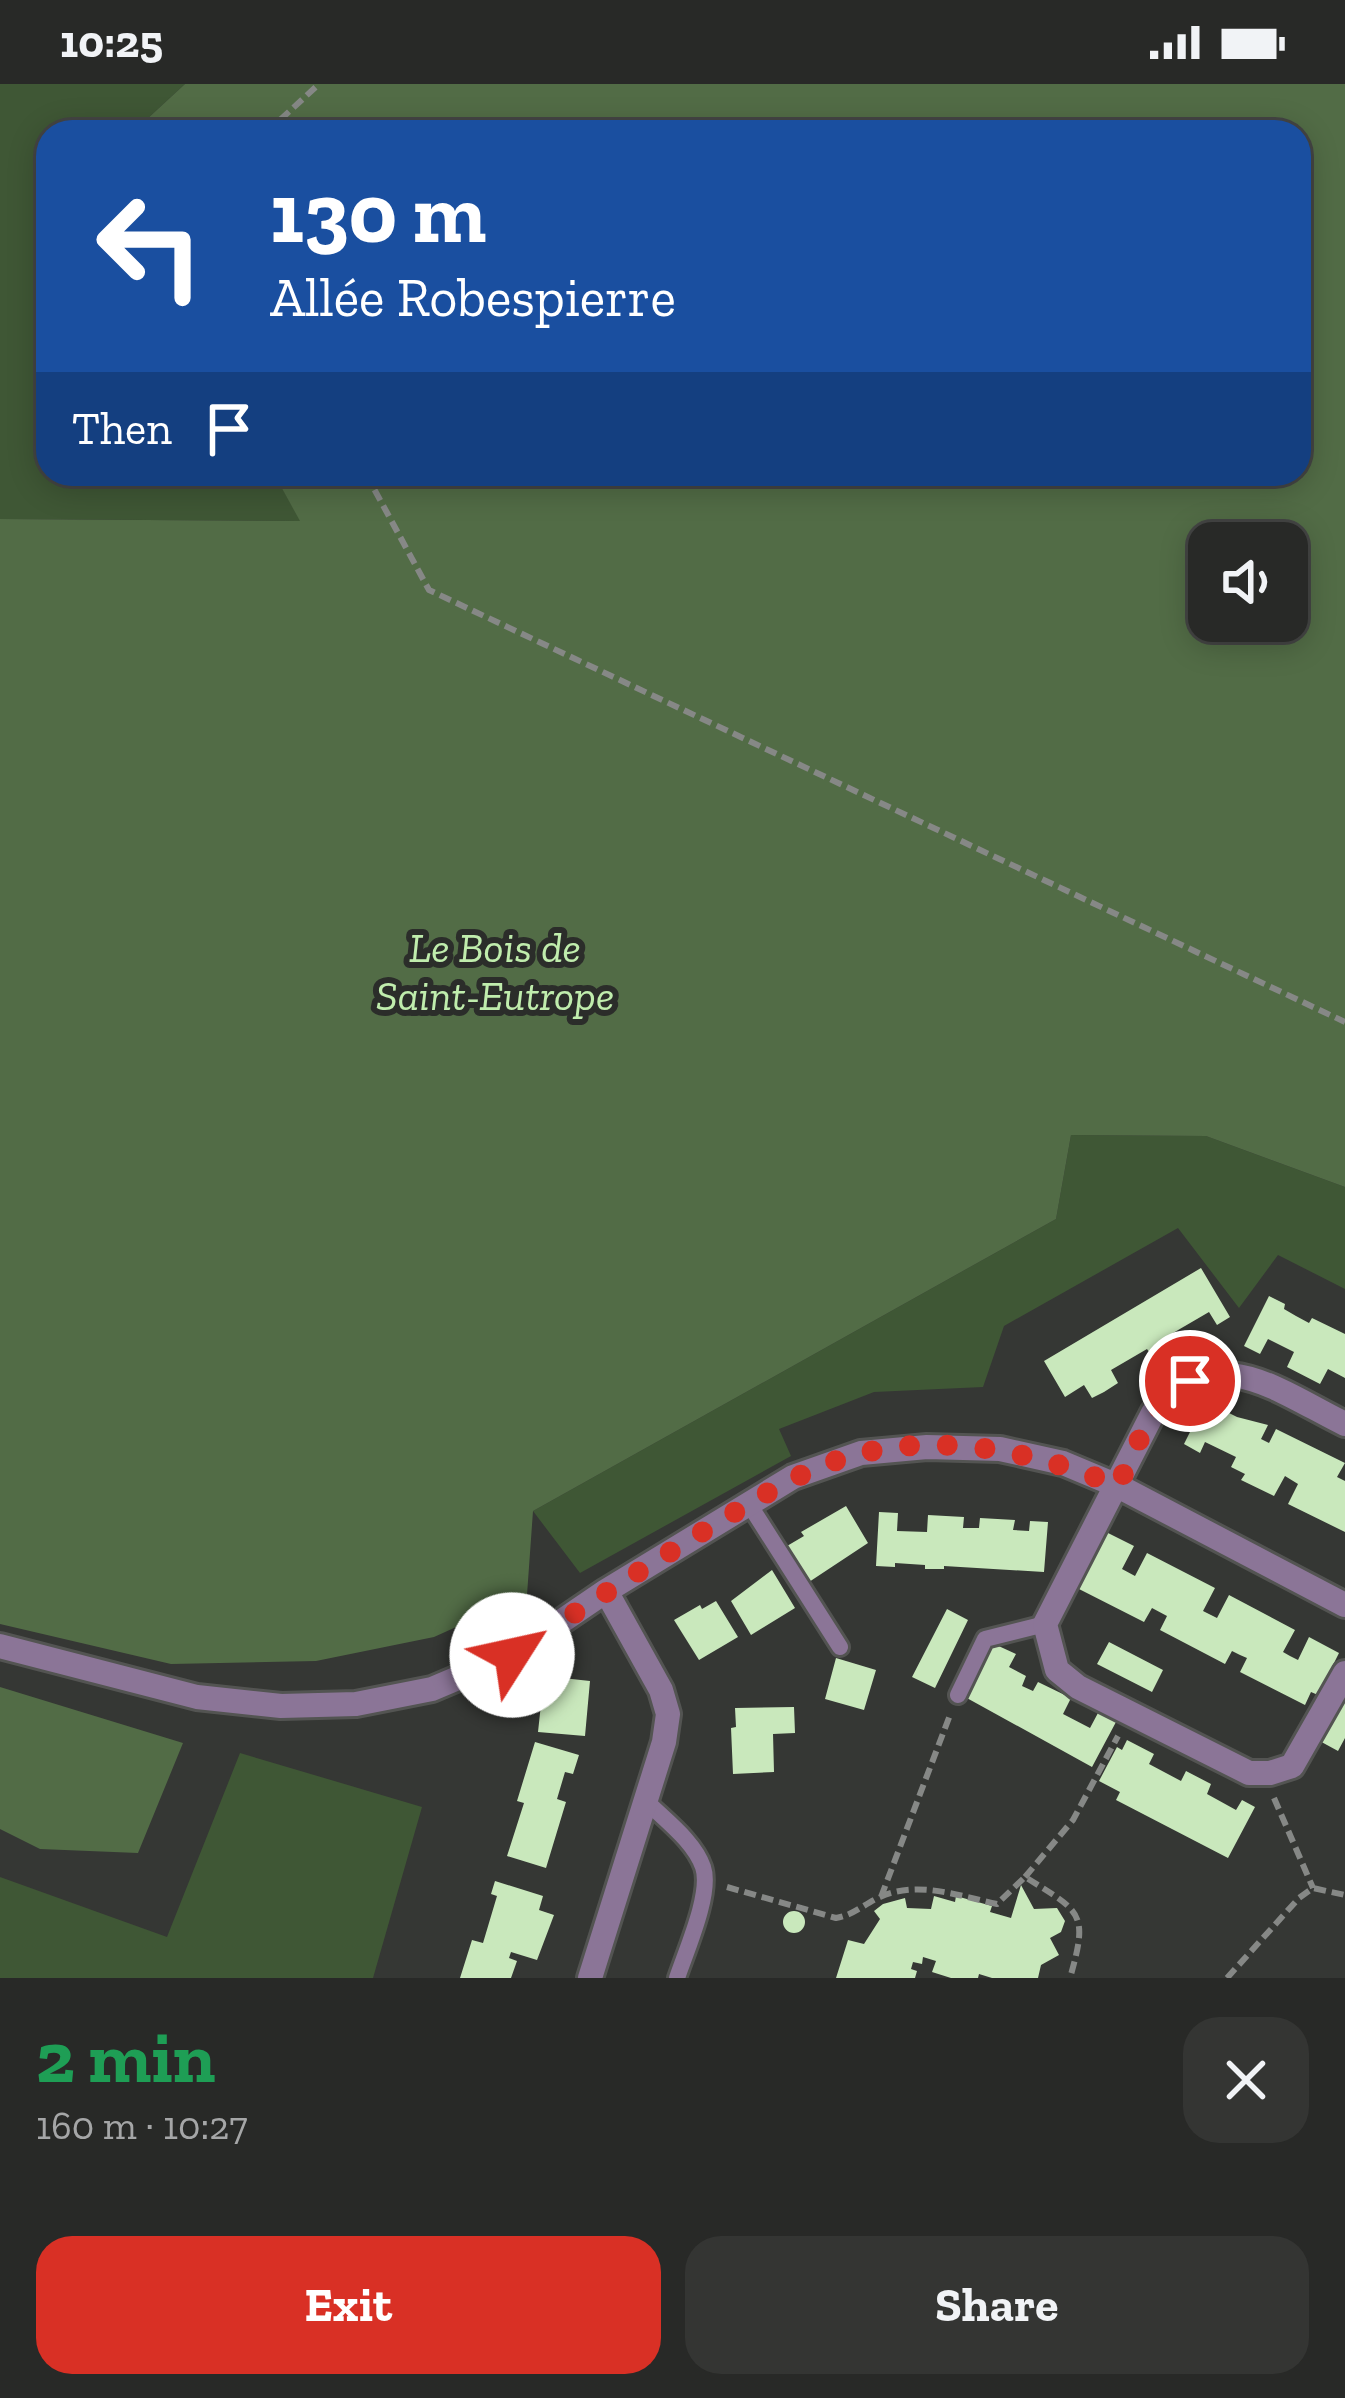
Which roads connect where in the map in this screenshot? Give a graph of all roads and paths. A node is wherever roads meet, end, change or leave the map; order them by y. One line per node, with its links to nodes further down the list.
1 (319, 84): 2 (path)
2 (281, 120)
3 (373, 486): 4 (path)
4 (1345, 1022)
5 (1345, 1424): 6 (street)
6 (1118, 1486): 7 (street); 9 (street); 10 (street)
7 (749, 1504): 8 (street); 12 (lane)
8 (606, 1591): 11 (street); 17 (street)
9 (1345, 1605)
10 (1045, 1624): 14 (lane); 15 (street)
11 (0, 1646)
12 (840, 1647)
13 (1345, 1673): 16 (street)
14 (958, 1695): 22 (path)
15 (1129, 1713): 16 (street); 18 (path)
16 (1270, 1773): 20 (path)
17 (646, 1802): 19 (lane); 23 (street)
18 (1025, 1877): 22 (path); 25 (path)
19 (705, 1887): 22 (path); 24 (lane)
20 (1313, 1888): 21 (path); 26 (path)
21 (1345, 1895)
22 (880, 1897)
23 (590, 1978)
24 (677, 1978)
25 (1070, 1978)
26 (1227, 1978)

